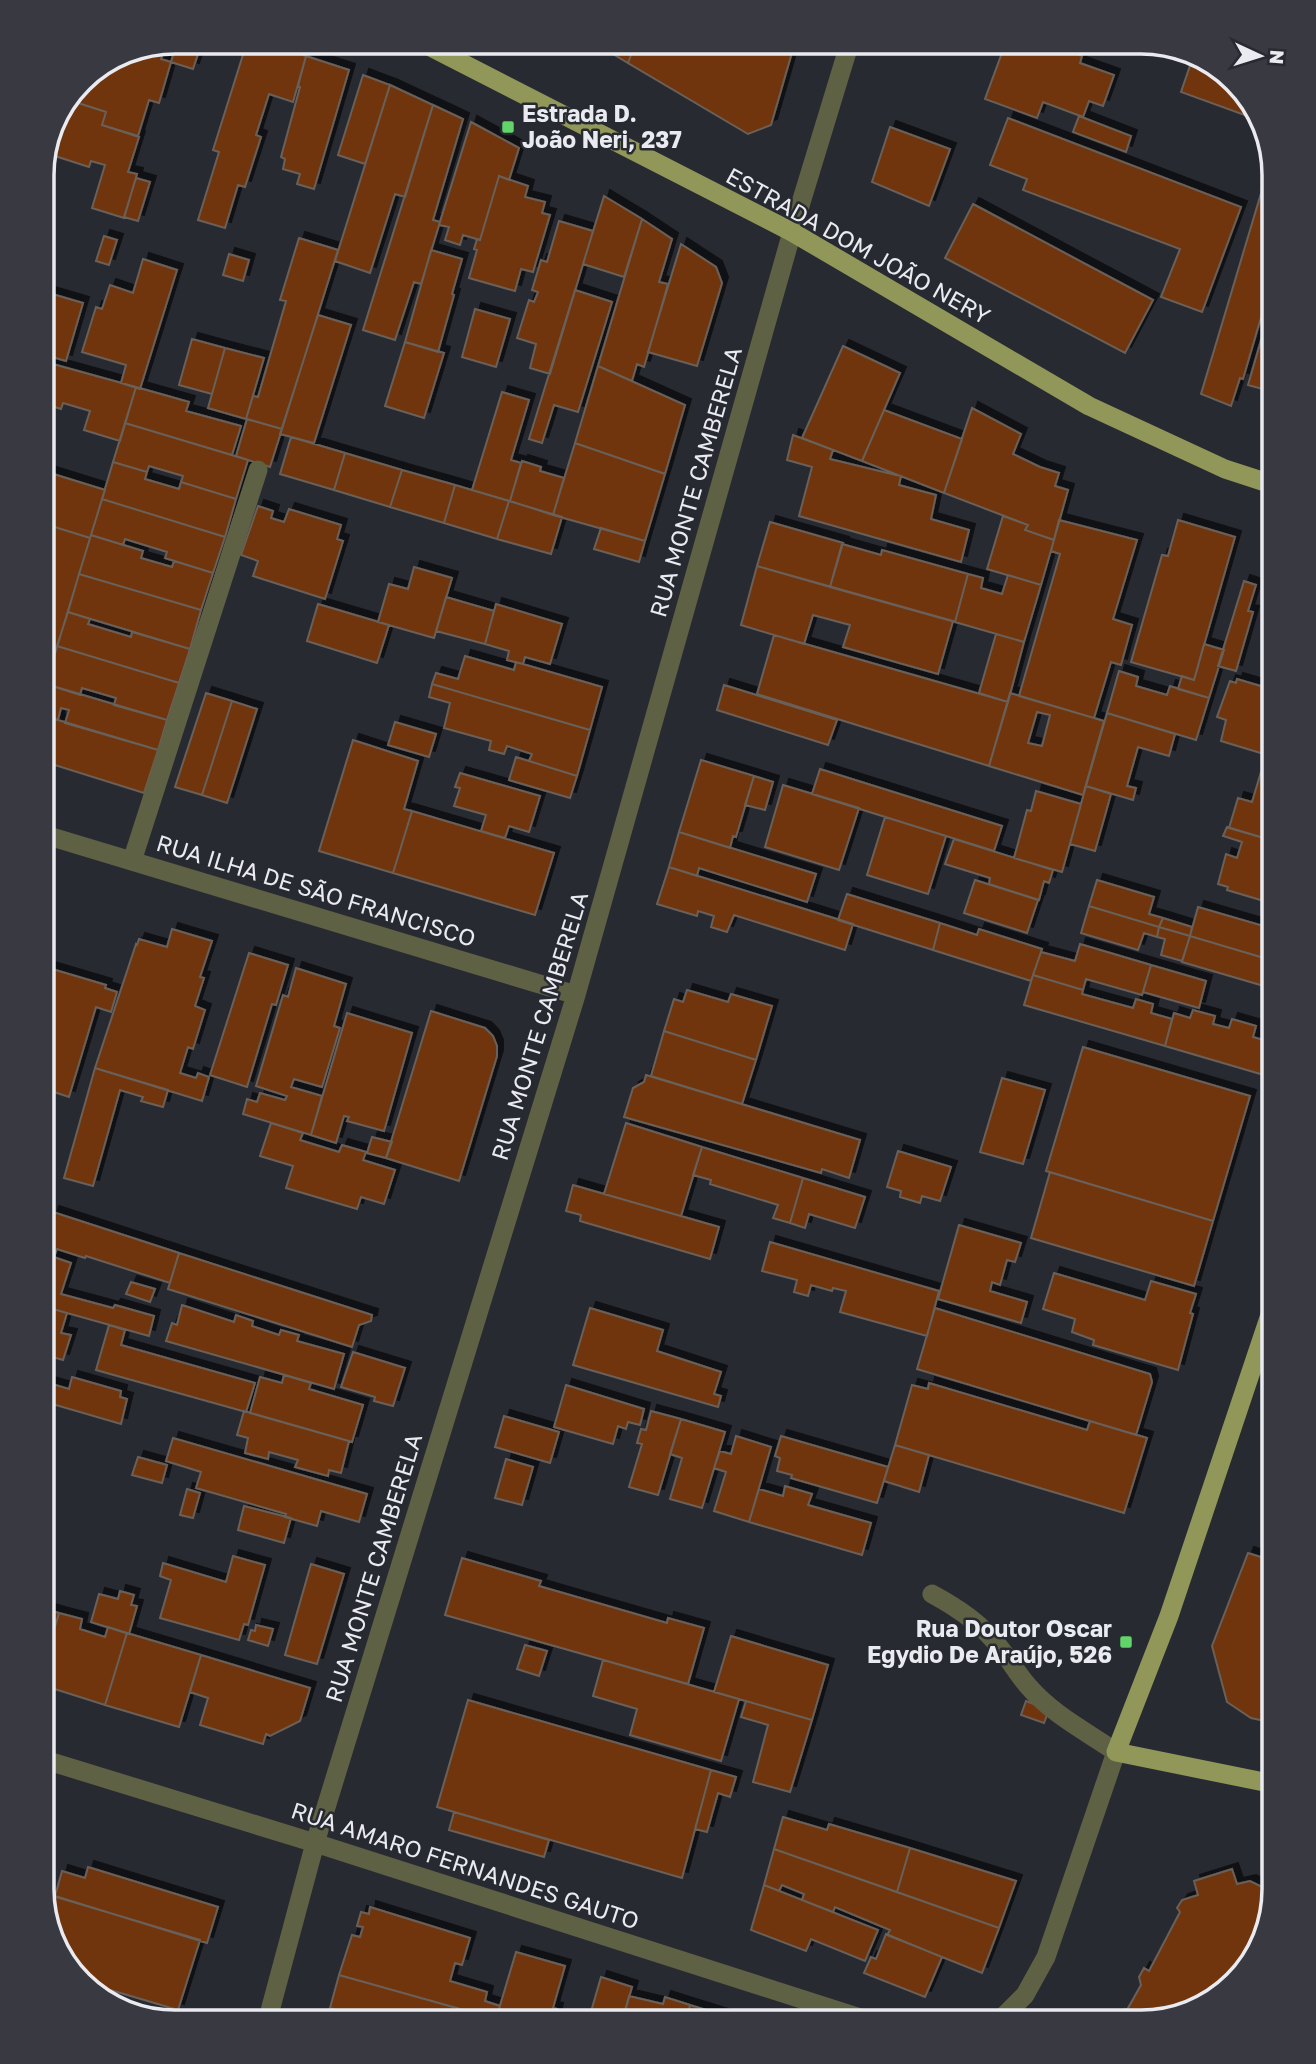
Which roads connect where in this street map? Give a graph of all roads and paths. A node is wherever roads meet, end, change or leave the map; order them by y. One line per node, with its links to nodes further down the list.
1 (445, 54): 3 (main road, ESTRADA DOM JOÃO NERY)
2 (846, 55): 3 (street, RUA MONTE CAMBERELA)
3 (792, 232): 5 (main road, ESTRADA DOM JOÃO NERY); 8 (street, RUA MONTE CAMBERELA)
4 (258, 470): 7 (street)
5 (1262, 481)
6 (55, 838): 7 (street, RUA ILHA DE SÃO FRANCISCO)
7 (132, 861): 8 (street, RUA ILHA DE SÃO FRANCISCO)
8 (576, 995): 14 (street, RUA MONTE CAMBERELA)
9 (1262, 1339): 11 (main road)
10 (933, 1594): 11 (street)
11 (1116, 1752): 13 (main road); 17 (street)
12 (54, 1763): 14 (street, RUA AMARO FERNANDES GAUTO)
13 (1262, 1782)
14 (315, 1843): 15 (street, RUA MONTE CAMBERELA); 16 (street, RUA AMARO FERNANDES GAUTO)
15 (270, 2009)
16 (835, 2010)
17 (1011, 2010)

